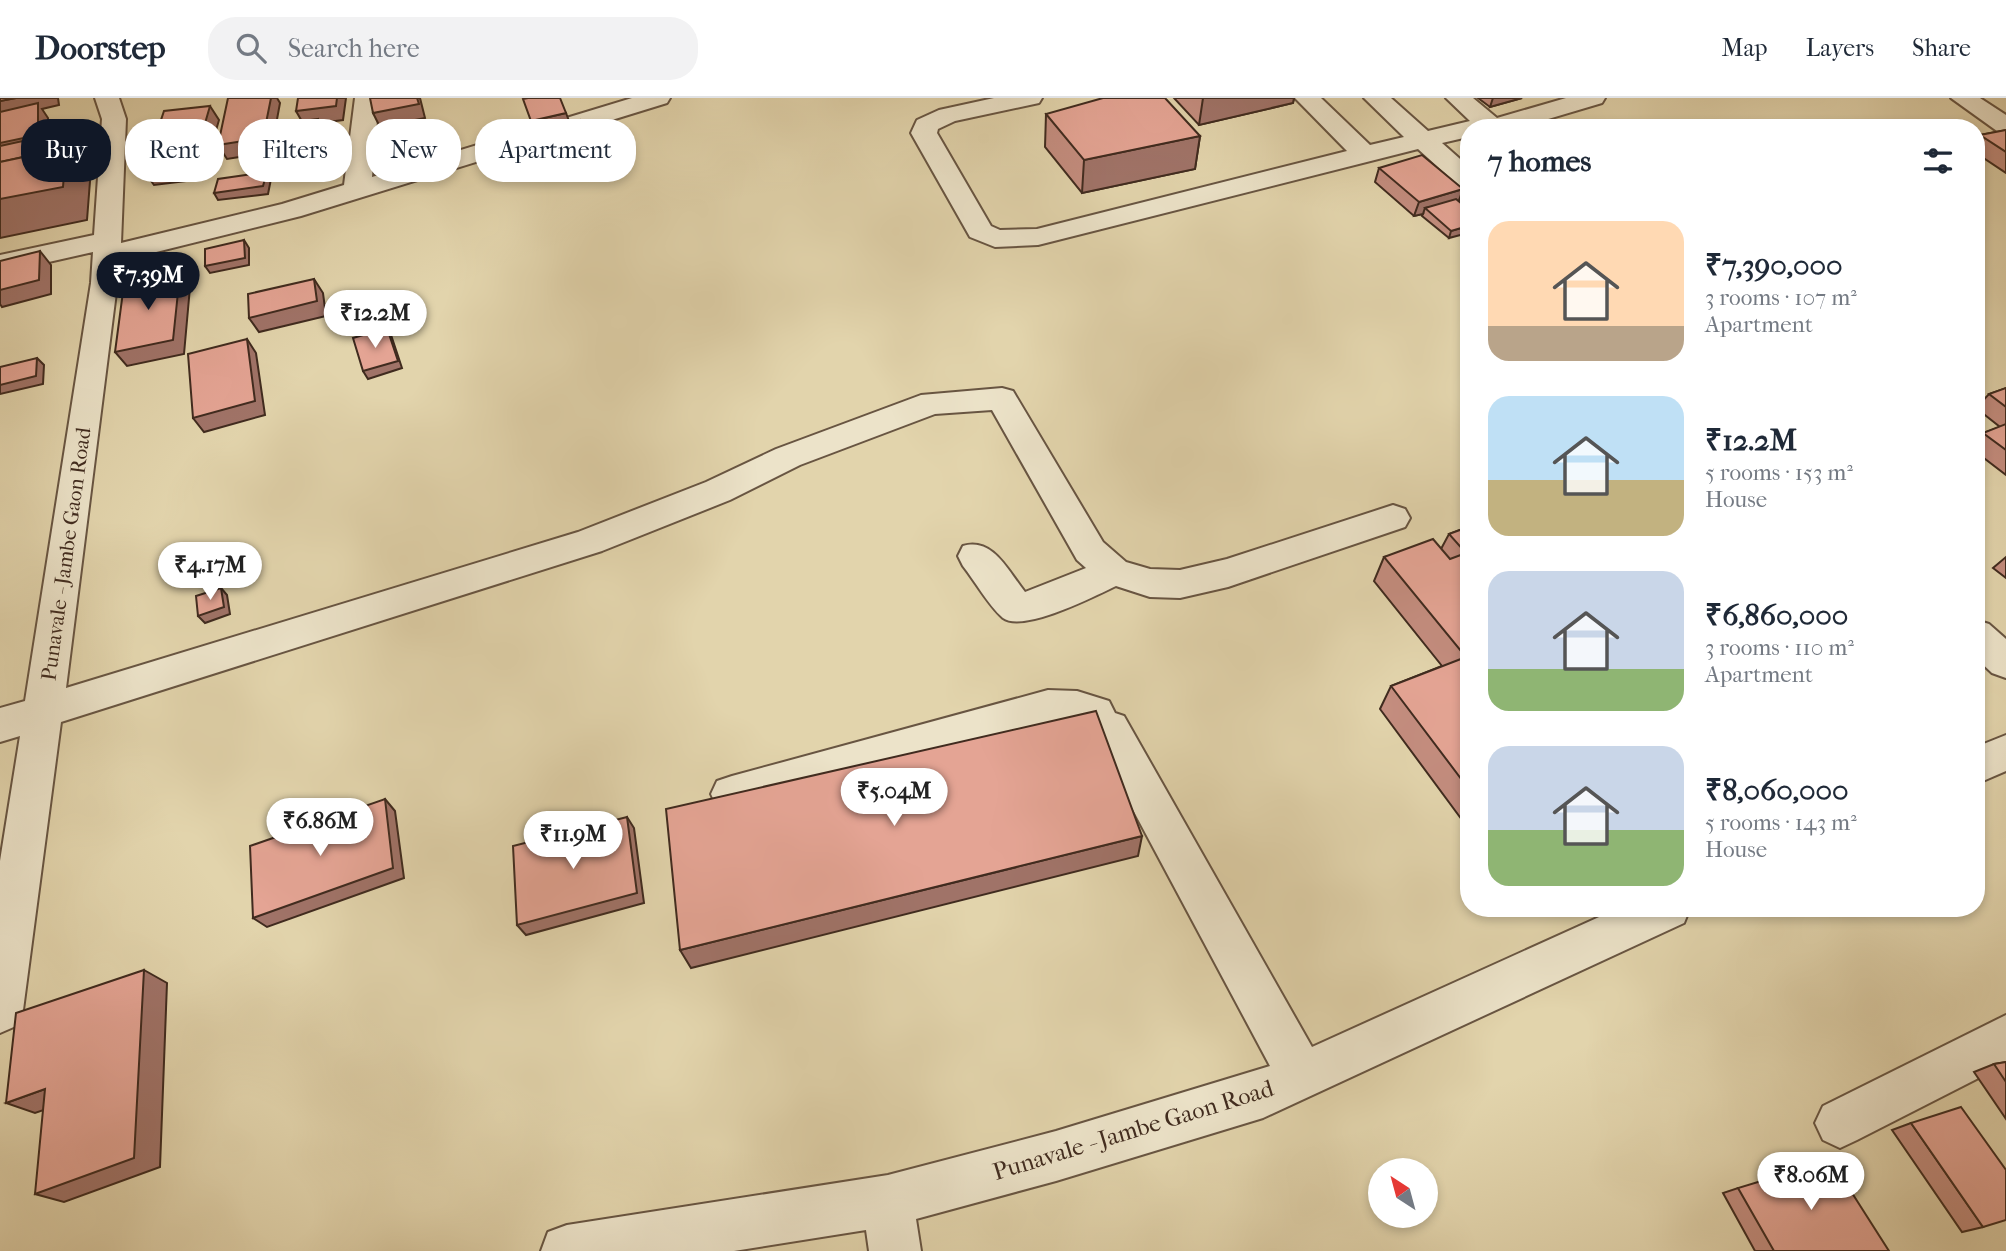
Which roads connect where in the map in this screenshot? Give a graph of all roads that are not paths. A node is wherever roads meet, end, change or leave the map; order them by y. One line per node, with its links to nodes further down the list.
1 (107, 98): 20 (street, Punavale - Jambe Gaon Road)
2 (368, 98): 18 (street)
3 (1030, 98): 19 (street)
4 (1307, 98): 15 (street)
5 (1376, 98): 14 (street)
6 (1458, 98): 10 (street)
7 (1593, 98): 11 (street)
8 (1963, 98): 12 (street)
9 (640, 101): 18 (street)
10 (1472, 119)
11 (1512, 119)
12 (2006, 126)
13 (1460, 132): 14 (street)
14 (1424, 140): 15 (street); 17 (street)
15 (1365, 154): 19 (street)
16 (1202, 169): 19 (street)
17 (1460, 173)
18 (357, 189): 20 (street)
19 (1220, 189)
20 (109, 247): 21 (street); 27 (street, Punavale - Jambe Gaon Road)
21 (0, 264)
22 (1393, 518): 24 (street)
23 (976, 556): 24 (street)
24 (1114, 572): 27 (street)
25 (1985, 643): 26 (street)
26 (2006, 662)
27 (43, 714): 28 (street); 33 (street, Punavale - Jambe Gaon Road)
28 (0, 725)
29 (2006, 752): 30 (street)
30 (1985, 762)
31 (732, 794): 35 (street)
32 (1649, 917): 35 (street, Punavale - Jambe Gaon Road)
33 (0, 1010)
34 (2006, 1039): 36 (street)
35 (1302, 1077): 37 (street, Punavale - Jambe Gaon Road)
36 (1840, 1123)
37 (888, 1201): 38 (street, Punavale - Jambe Gaon Road); 39 (street)
38 (567, 1251)
39 (895, 1251)

